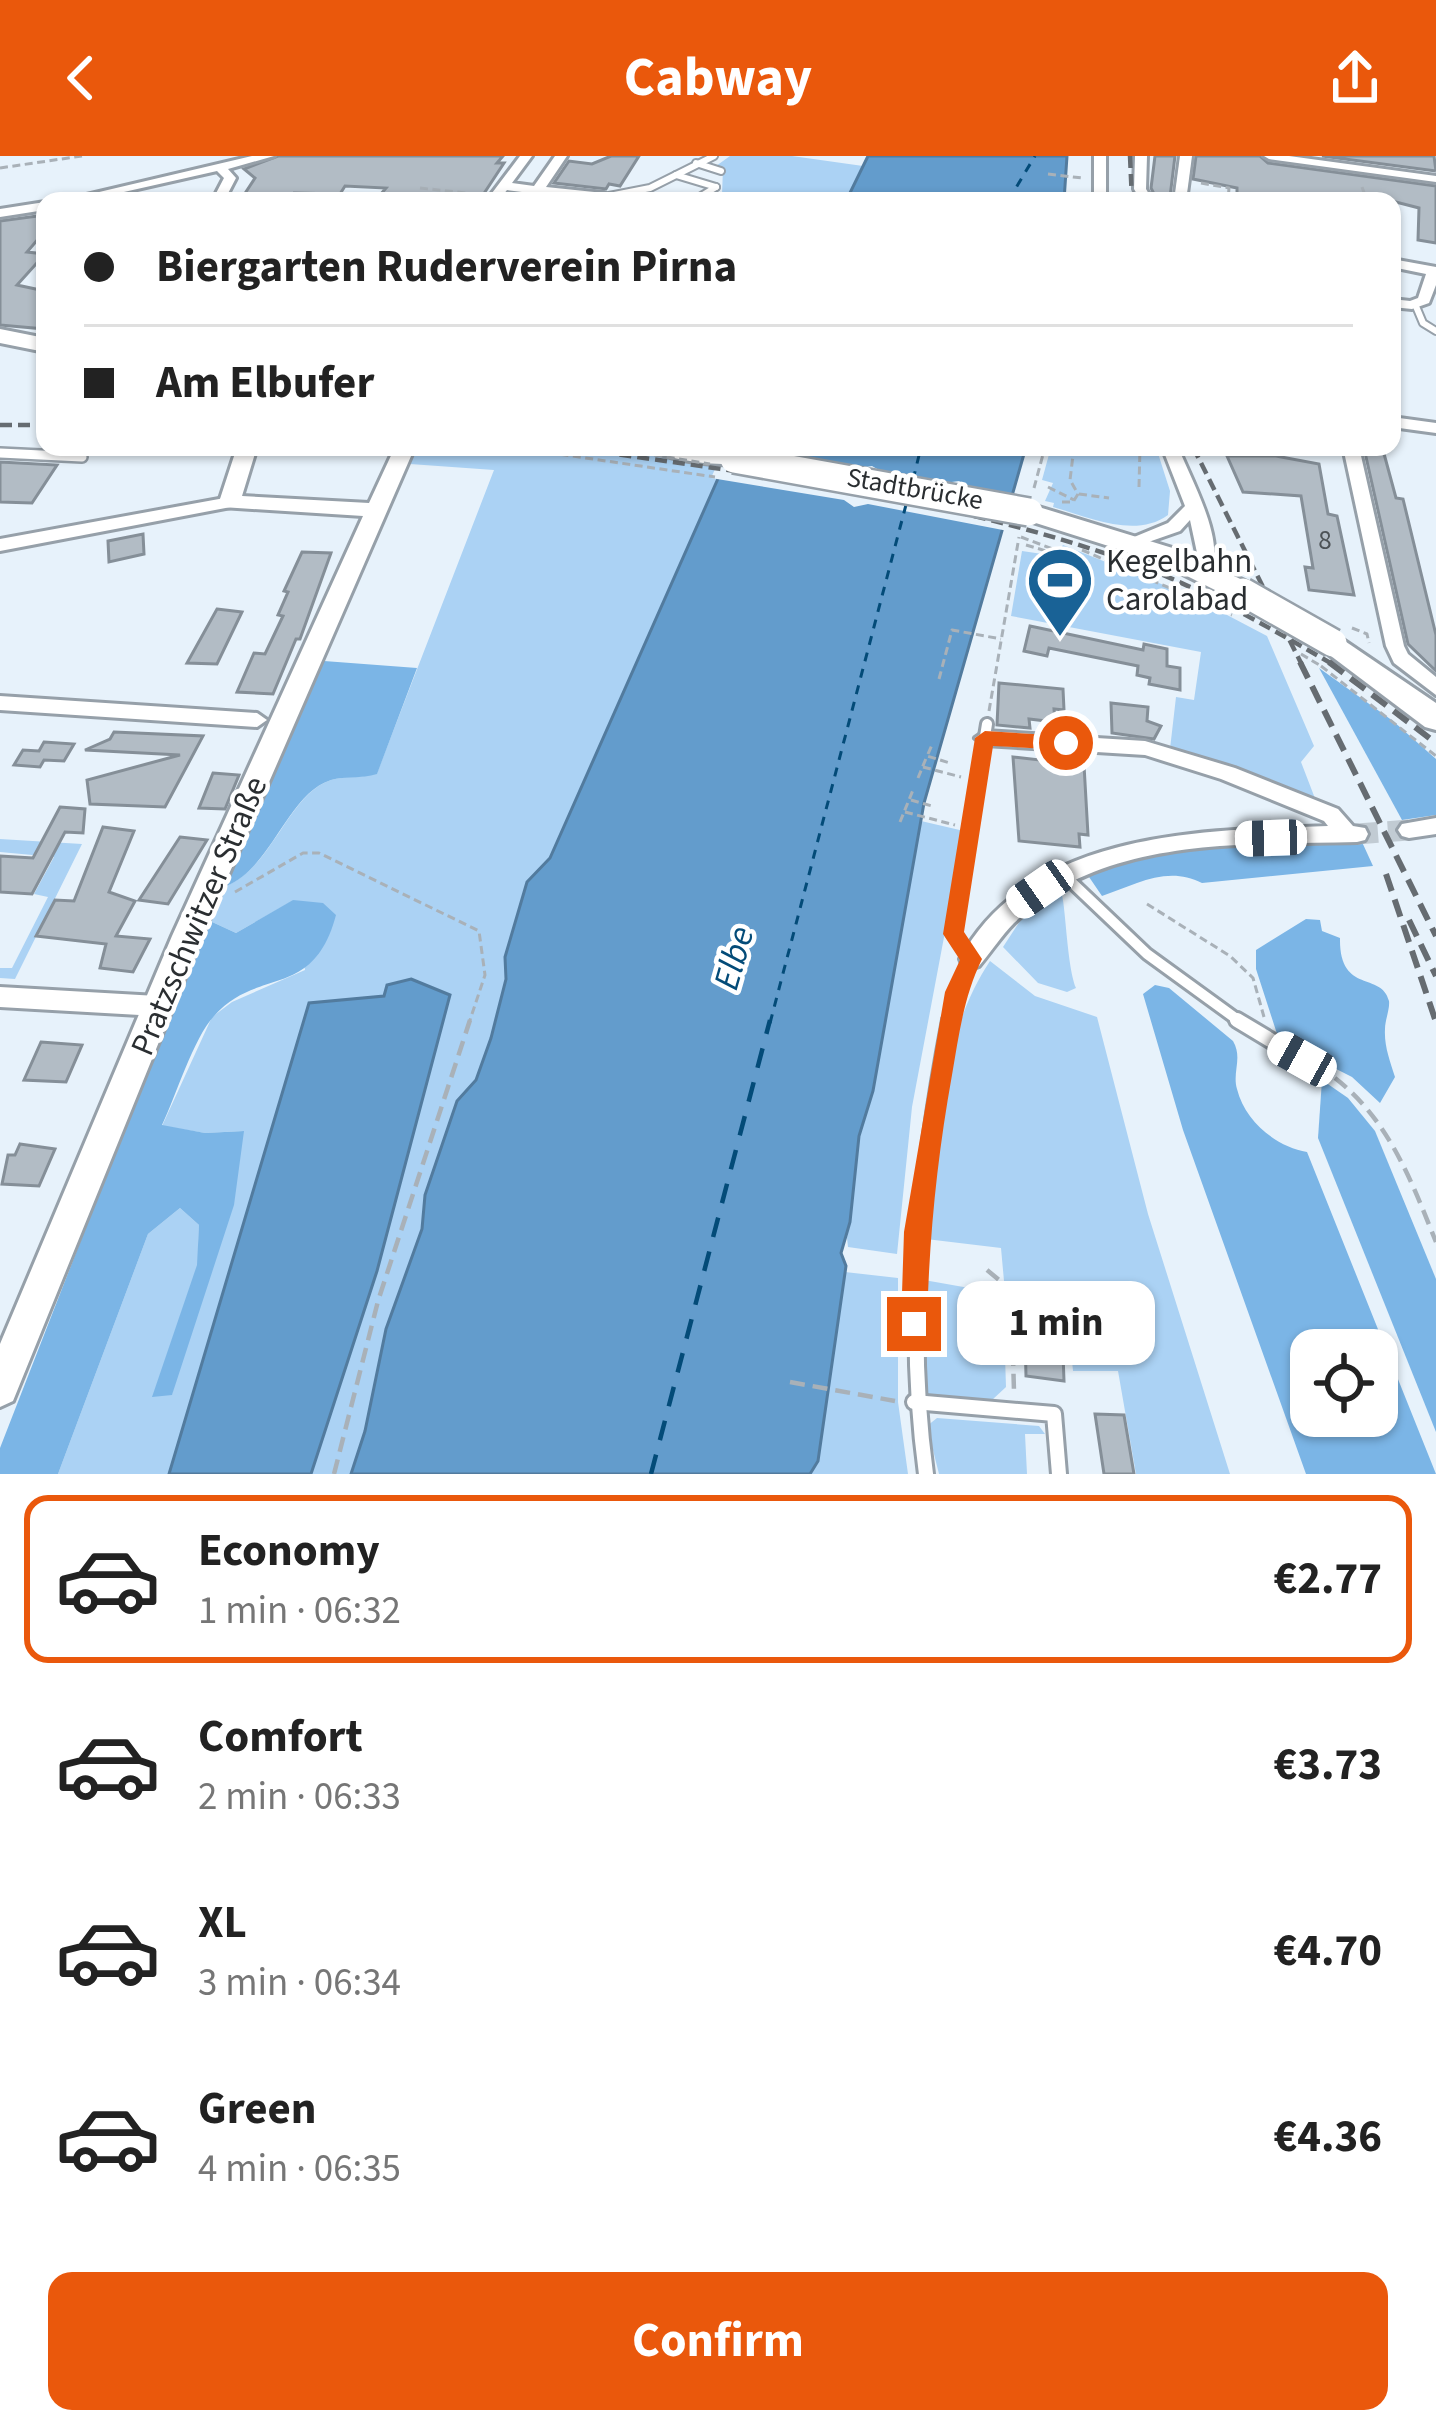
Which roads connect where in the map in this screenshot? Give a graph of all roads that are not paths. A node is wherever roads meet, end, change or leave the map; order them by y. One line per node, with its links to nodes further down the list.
1 (268, 156): 12 (street)
2 (526, 156): 17 (street)
3 (561, 156): 22 (street)
4 (714, 156): 11 (lane)
5 (1100, 156): 25 (street)
6 (1141, 156): 26 (street)
7 (1186, 156): 27 (street)
8 (1269, 156): 10 (street)
9 (1378, 156): 13 (street)
10 (1312, 159): 13 (street)
11 (695, 163): 14 (lane); 15 (lane)
12 (222, 169): 18 (street); 19 (street)
13 (1375, 170): 16 (street)
14 (721, 171)
15 (676, 175): 23 (lane); 24 (lane)
16 (1436, 178)
17 (504, 186): 20 (street); 21 (street)
18 (111, 192)
19 (223, 192)
20 (498, 192)
21 (524, 192)
22 (536, 192)
23 (637, 192)
24 (708, 192)
25 (1100, 192)
26 (1141, 192)
27 (1180, 192)
28 (36, 207): 29 (street)
29 (0, 213)
30 (1401, 265): 31 (street)
31 (1435, 271): 33 (street)
32 (1401, 303): 33 (street)
33 (1415, 304): 34 (lane)
34 (1436, 331)
35 (0, 336): 36 (main road)
36 (36, 343)
37 (1401, 423): 38 (street)
38 (1436, 428)
39 (0, 453): 40 (lane)
40 (36, 455)
41 (62, 456): 47 (lane)
42 (238, 456): 48 (street)
43 (401, 456): 50 (street, Pratzschwitzer Straße)
44 (715, 456): 51 (main road, Stadtbrücke, bridge)
45 (1173, 456): 49 (street)
46 (1353, 456): 54 (street)
47 (82, 457)
48 (230, 502): 50 (street); 52 (street)
49 (1193, 507): 51 (street); 53 (street)
50 (377, 510): 64 (street, Pratzschwitzer Straße)
51 (1131, 542): 53 (main road, Stadtbrücke)
52 (0, 545)
53 (1203, 571): 56 (main road, Stadtbrücke, bridge)
54 (1436, 688)
55 (0, 704): 57 (street)
56 (1436, 718)
57 (256, 720)
58 (986, 731): 61 (street); 62 (lane)
59 (1436, 826): 60 (street)
60 (1408, 830)
61 (1063, 873): 62 (street); 65 (lane)
62 (971, 959): 67 (lane)
63 (0, 997): 64 (street)
64 (158, 1006): 66 (street, Pratzschwitzer Straße)
65 (1302, 1059)
66 (0, 1388)
67 (914, 1402): 68 (lane); 69 (lane)
68 (926, 1474)
69 (1059, 1474)

